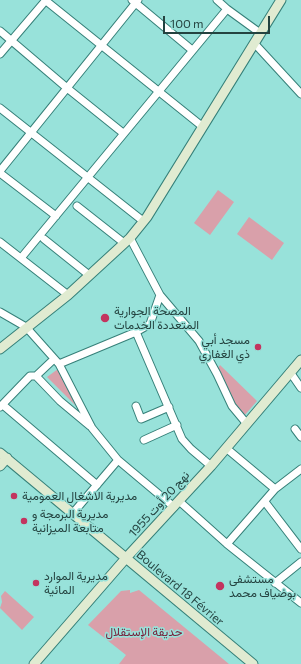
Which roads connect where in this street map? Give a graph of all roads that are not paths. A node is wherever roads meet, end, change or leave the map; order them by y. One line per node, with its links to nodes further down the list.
1 (45, 0): 8 (street); 10 (street)
2 (217, 0): 5 (street)
3 (280, 0): 7 (main road)
4 (135, 1): 10 (street); 11 (street)
5 (228, 9): 7 (street); 11 (street)
6 (0, 31): 8 (street)
7 (260, 32): 9 (main road)
8 (11, 40): 12 (street); 13 (street)
9 (255, 44): 15 (street); 17 (main road)
10 (101, 46): 13 (street); 14 (street)
11 (192, 50): 14 (street)
12 (0, 54)
13 (66, 88): 18 (street); 19 (street)
14 (158, 92): 17 (street); 19 (street)
15 (301, 94)
16 (0, 108): 18 (street)
17 (203, 127): 24 (main road)
18 (30, 133): 20 (street); 21 (street)
19 (123, 133): 21 (street)
20 (0, 172): 23 (street)
21 (88, 178): 23 (street); 24 (street)
22 (77, 206): 26 (street)
23 (56, 216): 28 (street)
24 (143, 221): 26 (main road)
25 (44, 239): 29 (street)
26 (127, 241): 29 (main road); 31 (street)
27 (0, 242): 28 (street)
28 (21, 258): 30 (street)
29 (89, 275): 30 (main road)
30 (68, 295): 33 (main road)
31 (160, 295): 34 (street); 44 (street)
32 (0, 312): 33 (street)
33 (26, 327): 35 (main road); 37 (street)
34 (136, 332): 37 (street); 43 (street)
35 (0, 349)
36 (301, 360): 38 (main road, نهج 20 أوت 1955)
37 (56, 362): 39 (street); 46 (street)
38 (290, 372): 40 (street); 44 (main road, نهج 20 أوت 1955)
39 (36, 376): 41 (street); 46 (street)
40 (301, 388)
41 (2, 406): 56 (street)
42 (136, 406): 43 (street)
43 (169, 407): 45 (street)
44 (248, 424): 50 (main road, نهج 20 أوت 1955)
45 (177, 425): 49 (street); 54 (street)
46 (92, 428): 52 (street)
47 (295, 429): 48 (street)
48 (301, 437)
49 (144, 440)
50 (226, 448): 54 (main road, نهج 20 أوت 1955); 57 (street)
51 (3, 456): 53 (main road); 60 (main road, Boulevard 18 Février)
52 (118, 460): 56 (street); 59 (street)
53 (0, 466)
54 (210, 466): 59 (main road, نهج 20 أوت 1955)
55 (301, 469): 57 (street)
56 (97, 485): 60 (street)
57 (275, 489): 58 (street)
58 (265, 502): 61 (street); 62 (street)
59 (177, 504): 61 (street); 63 (main road, نهج 20 أوت 1955)
60 (73, 513): 63 (main road, Boulevard 18 Février)
61 (227, 544): 65 (street)
62 (301, 549)
63 (126, 558): 67 (main road, نهج 20 أوت 1955); 68 (main road, Boulevard 18 Février)
64 (301, 562): 65 (street)
65 (275, 583): 66 (street)
66 (301, 603)
67 (34, 664)
68 (253, 664)

